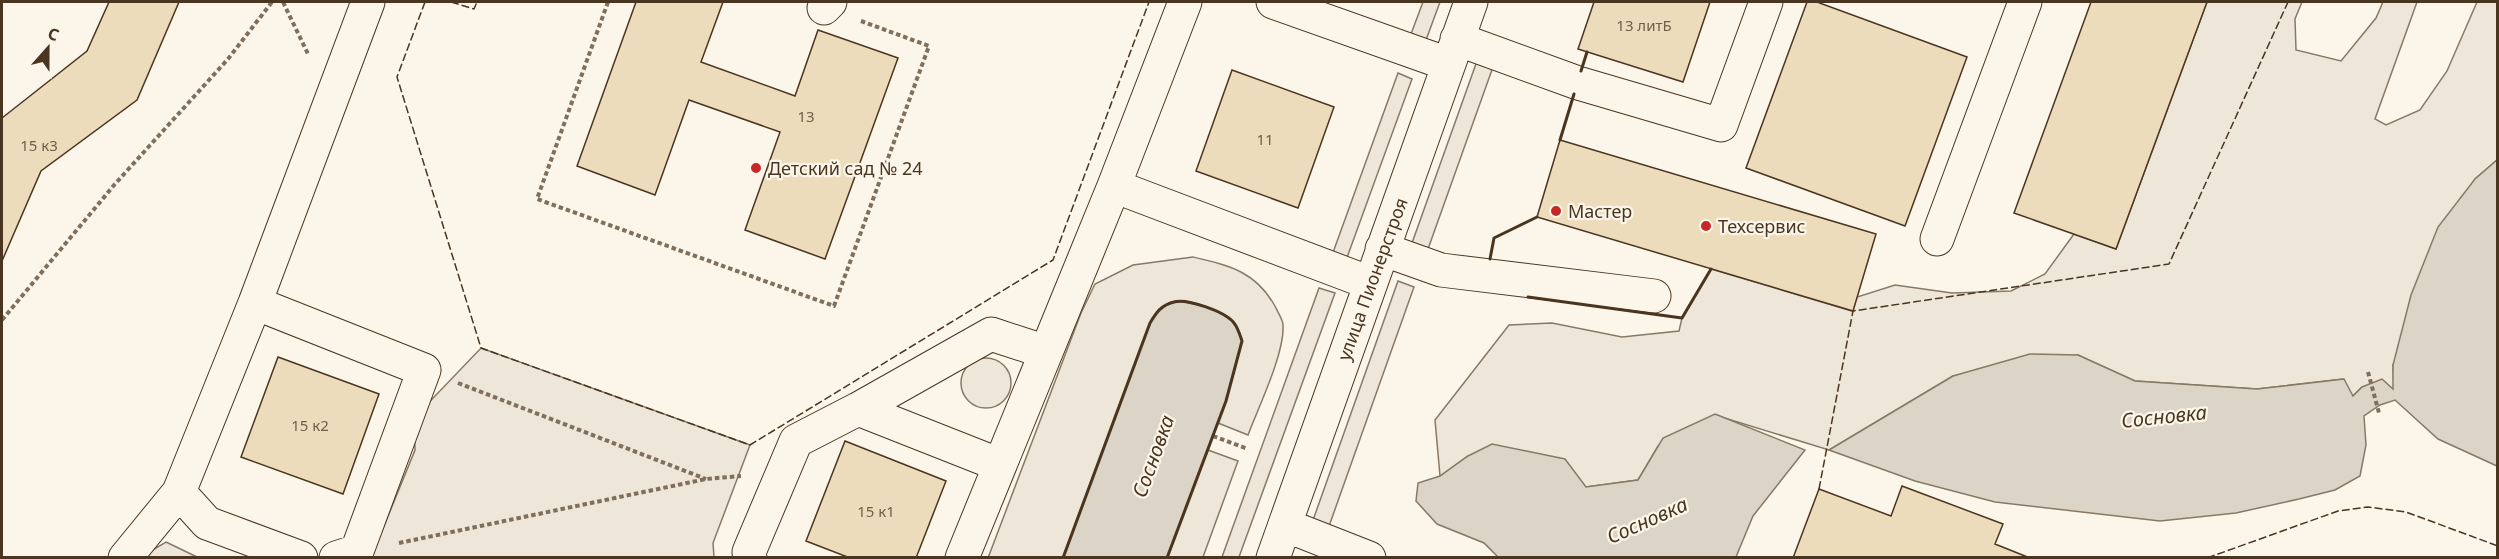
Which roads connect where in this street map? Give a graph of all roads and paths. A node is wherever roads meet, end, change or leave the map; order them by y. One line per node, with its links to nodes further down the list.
1 (272, 2): 19 (path)
2 (283, 2): 12 (path)
3 (368, 2): 12 (street)
4 (608, 2): 10 (path)
5 (1185, 2): 13 (street)
6 (1273, 2): 11 (street)
7 (1471, 2): 11 (street, улица Пионерстроя)
8 (1766, 2): 11 (street)
9 (2025, 2): 14 (street)
10 (827, 5)
11 (1453, 52): 15 (street, улица Пионерстроя)
12 (330, 100): 18 (street)
13 (1114, 186): 16 (street); 20 (street)
14 (1937, 239)
15 (1382, 249): 16 (street, улица Пионерстроя); 17 (street)
16 (1370, 283): 31 (street, улица Пионерстроя)
17 (1654, 296)
18 (255, 303): 21 (street); 30 (street)
19 (2, 320)
20 (1046, 352): 23 (street); 27 (street)
21 (424, 370): 29 (path); 32 (street)
22 (2368, 372): 24 (path)
23 (858, 409): 27 (street); 35 (street)
24 (2379, 412)
25 (1213, 436): 26 (path)
26 (1248, 449)
27 (1000, 465): 36 (street)
28 (748, 471): 29 (path)
29 (706, 479): 32 (path)
30 (179, 492): 33 (street); 34 (street)
31 (1285, 525): 37 (street, улица Пионерстроя); 38 (street)
32 (346, 554)
33 (125, 558)
34 (301, 558)
35 (750, 558)
36 (962, 558)
37 (1273, 558)
38 (1369, 558)

